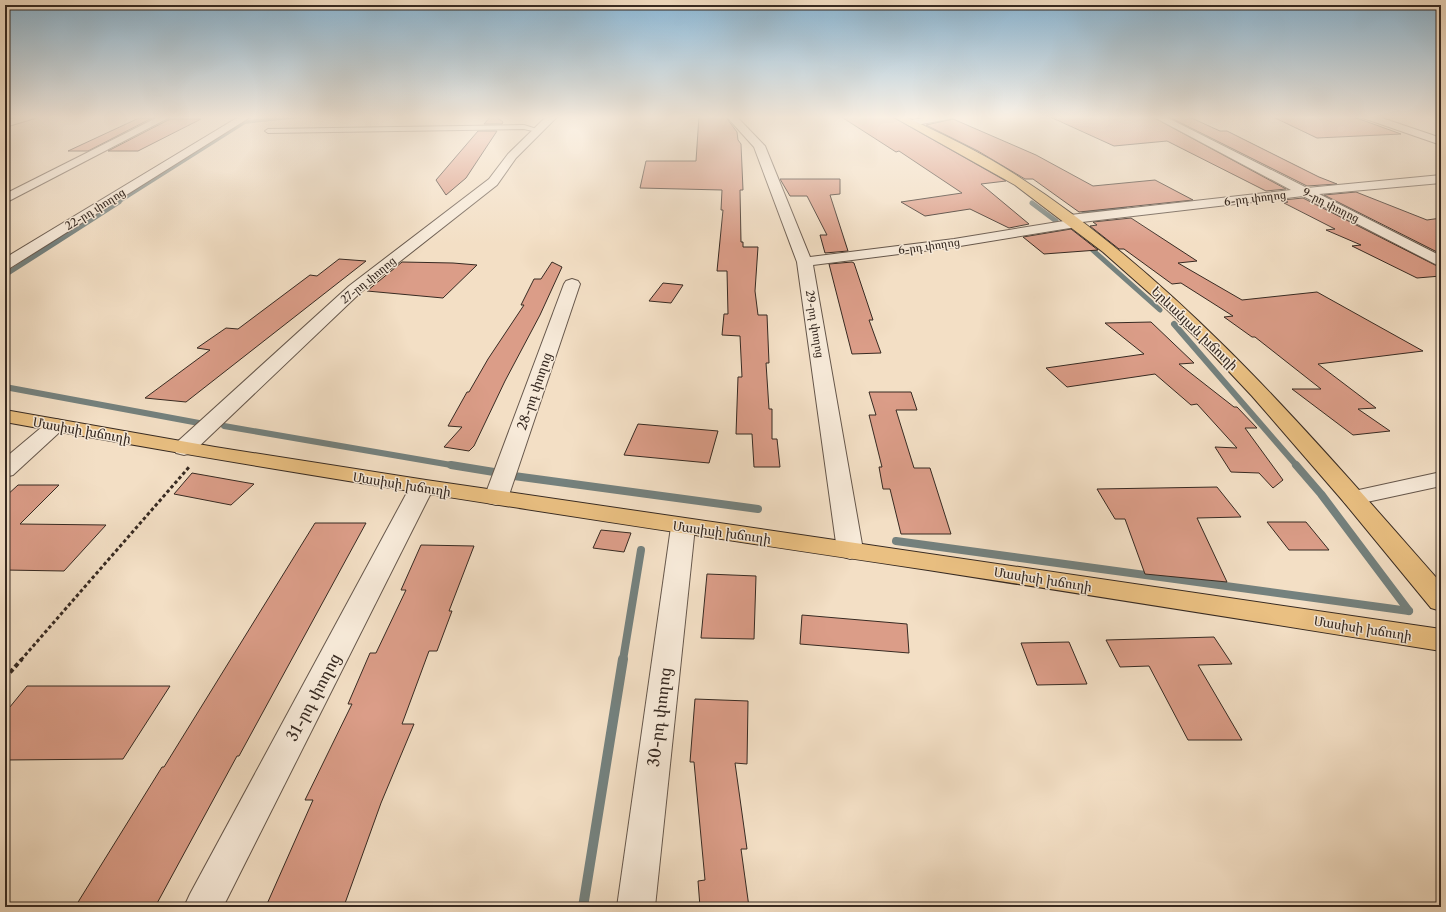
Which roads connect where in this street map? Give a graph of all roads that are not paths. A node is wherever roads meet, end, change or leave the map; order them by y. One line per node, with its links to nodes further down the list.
1 (84, 159): 9 (street)
2 (178, 159): 13 (street, 22-րդ փողոց)
3 (510, 159): 17 (street, 27-րդ փողոց)
4 (764, 159): 11 (street, 29-րդ փողոց)
5 (977, 159): 10 (main road, Երևանյան խճուղի)
6 (1240, 159): 8 (street, 9-րդ փողոց)
7 (1441, 179): 8 (street, 6-րդ փողոց)
8 (1305, 192): 10 (street, 6-րդ փողոց); 12 (street, 9-րդ փողոց)
9 (5, 199)
10 (1073, 221): 11 (street, 6-րդ փողոց); 22 (main road, Երևանյան խճուղի)
11 (805, 262): 24 (street, 29-րդ փողոց)
12 (1441, 262)
13 (5, 265)
14 (572, 284): 21 (street, 28-րդ փողոց)
15 (5, 416): 16 (main road, Մասիսի խճուղի)
16 (56, 425): 17 (main road, Մասիսի խճուղի); 18 (street)
17 (193, 450): 20 (main road, Մասիսի խճուղի)
18 (5, 470)
19 (1441, 479): 22 (street)
20 (422, 487): 21 (main road, Մասիսի խճուղի); 27 (street, 31-րդ փողոց)
21 (496, 498): 23 (main road, Մասիսի խճուղի)
22 (1353, 498): 25 (main road, Երևանյան խճուղի)
23 (683, 527): 24 (main road, Մասիսի խճուղի); 28 (street, 30-րդ փողոց)
24 (850, 550): 26 (main road, Մասիսի խճուղի)
25 (1441, 601)
26 (1441, 640)
27 (203, 907)
28 (636, 907)

